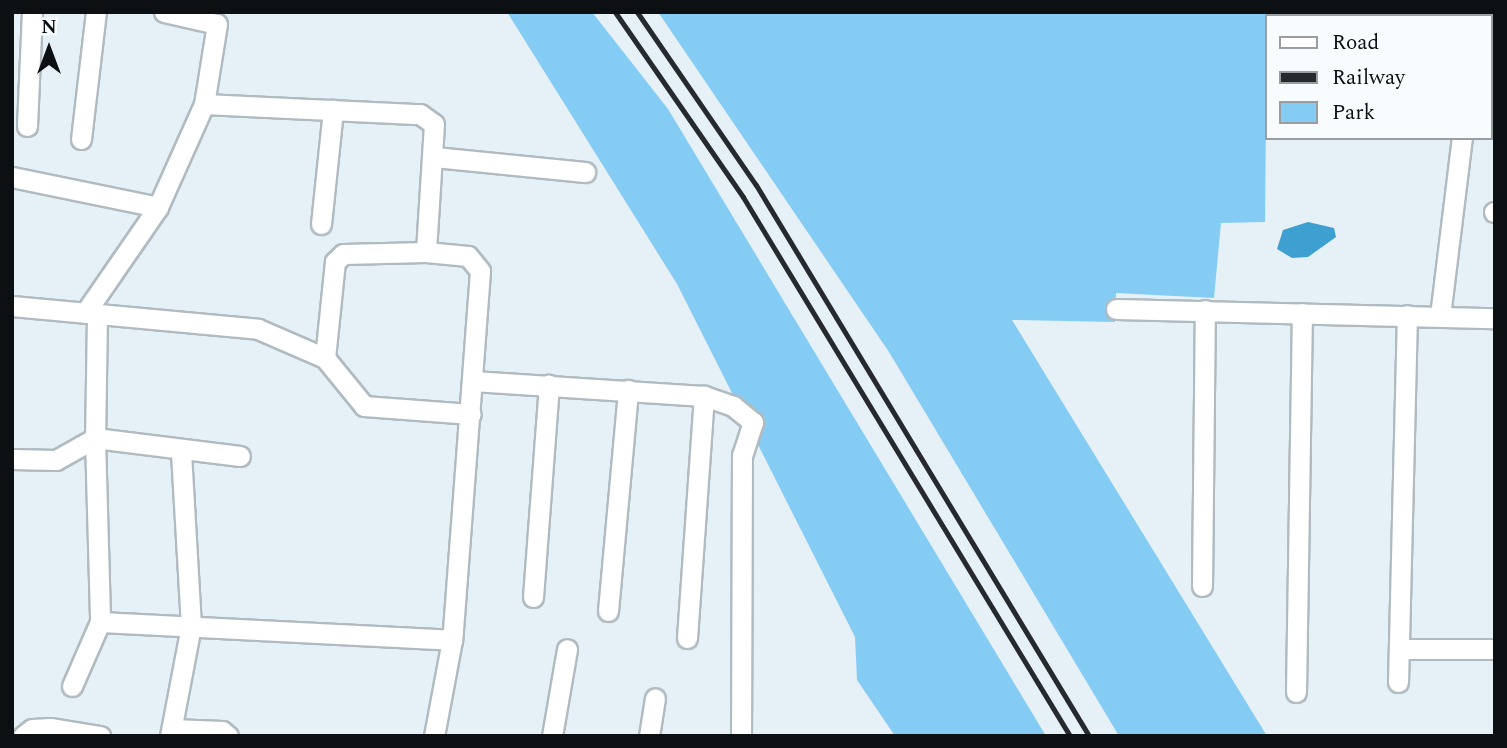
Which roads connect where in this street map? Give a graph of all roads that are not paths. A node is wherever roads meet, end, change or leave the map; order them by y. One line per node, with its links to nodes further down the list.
1 (32, 12): 7 (street)
2 (96, 12): 8 (street)
3 (164, 12): 4 (street)
4 (218, 18): 5 (street)
5 (204, 104): 6 (street); 13 (street)
6 (332, 110): 10 (street); 14 (street)
7 (27, 126)
8 (81, 139)
9 (1462, 140): 22 (street)
10 (434, 157): 11 (street); 15 (street)
11 (585, 173)
12 (12, 177): 13 (street)
13 (158, 207): 20 (street)
14 (321, 225)
15 (426, 252): 24 (street); 25 (street)
16 (12, 306): 20 (street)
17 (1116, 309): 18 (street)
18 (1205, 310): 19 (street); 34 (street)
19 (1302, 313): 21 (street); 46 (street)
20 (91, 314): 24 (street); 30 (street)
21 (1407, 315): 22 (street); 42 (street)
22 (1440, 316): 23 (street)
23 (1495, 318)
24 (325, 358): 29 (street)
25 (473, 381): 26 (street); 29 (street)
26 (549, 385): 27 (street); 35 (street)
27 (628, 390): 28 (street); 36 (street)
28 (704, 396): 39 (street); 48 (street)
29 (471, 414): 40 (street)
30 (95, 438): 31 (street); 33 (street); 37 (street)
31 (181, 450): 32 (street); 38 (street)
32 (240, 456)
33 (12, 459)
34 (1202, 586)
35 (533, 597)
36 (608, 611)
37 (100, 622): 38 (street); 45 (street)
38 (191, 626): 40 (street); 49 (street)
39 (687, 638)
40 (452, 640): 53 (street)
41 (567, 649): 54 (street)
42 (1399, 649): 43 (street); 44 (street)
43 (1495, 649)
44 (1398, 682)
45 (72, 686)
46 (1296, 692)
47 (655, 698): 55 (street)
48 (741, 731)
49 (171, 732): 52 (street)
50 (23, 736): 51 (street)
51 (100, 736)
52 (228, 736)
53 (434, 736)
54 (552, 736)
55 (649, 736)

